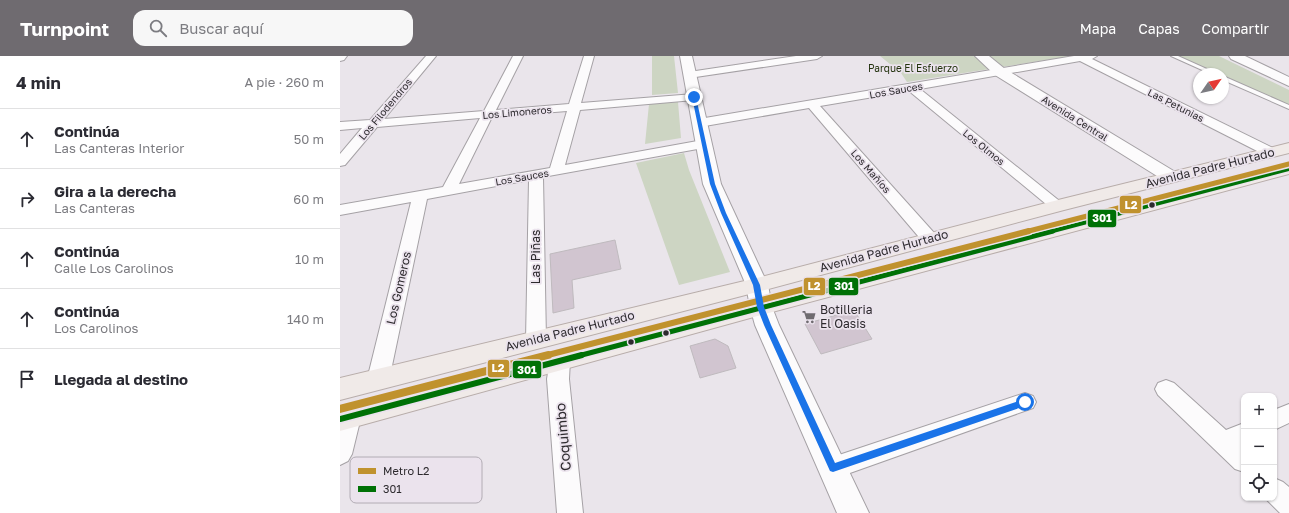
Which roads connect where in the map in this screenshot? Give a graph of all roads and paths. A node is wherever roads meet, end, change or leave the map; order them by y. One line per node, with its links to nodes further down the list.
1 (431, 56): 22 (street, Los Filodendros)
2 (518, 56): 20 (street)
3 (589, 56): 19 (street)
4 (686, 56): 12 (street)
5 (817, 56): 12 (street)
6 (981, 56): 11 (street, Avenida Central)
7 (1174, 56): 10 (lane)
8 (1235, 56): 14 (street)
9 (1087, 57): 11 (street, Los Sauces); 26 (street, Las Petunias)
10 (1201, 68)
11 (1000, 72): 15 (street, Los Sauces); 31 (street, Avenida Central)
12 (689, 75): 16 (street)
13 (1229, 81): 18 (lane)
14 (1289, 82)
15 (911, 87): 17 (street, Los Sauces); 35 (street, Los Olmos)
16 (694, 97): 19 (street, Los Limoneros); 21 (street)
17 (812, 104): 21 (street, Los Sauces); 37 (street, Los Mañíos)
18 (1289, 107)
19 (574, 108): 20 (street, Los Limoneros); 29 (street)
20 (488, 115): 22 (street, Los Limoneros); 32 (street)
21 (699, 123): 24 (street)
22 (373, 124): 23 (street, Los Limoneros); 27 (street, Los Filodendros)
23 (340, 126)
24 (703, 144): 29 (street, Los Sauces); 38 (street)
25 (1289, 148): 26 (main road, Avenida Padre Hurtado)
26 (1270, 152): 31 (main road, Avenida Padre Hurtado)
27 (340, 162)
28 (1289, 169): 34 (main road, Avenida Padre Hurtado)
29 (556, 171): 30 (street, Los Sauces)
30 (536, 175): 32 (street, Los Sauces); 39 (street, Las Piñas)
31 (1171, 177): 34 (main road); 35 (main road, Avenida Padre Hurtado)
32 (448, 191): 33 (street, Los Sauces)
33 (420, 196): 36 (street, Los Sauces); 41 (street, Los Gomeros)
34 (1178, 198): 38 (main road, Avenida Padre Hurtado)
35 (1057, 206): 37 (main road, Avenida Padre Hurtado)
36 (340, 210)
37 (930, 239): 38 (main road, Avenida Padre Hurtado)
38 (759, 296): 39 (main road, Avenida Padre Hurtado); 40 (main road, Avenida Padre Hurtado); 51 (street)
39 (536, 340): 41 (main road, Avenida Padre Hurtado)
40 (560, 360): 46 (main road, Avenida Padre Hurtado); 54 (street, Coquimbo)
41 (378, 380): 42 (main road, Avenida Padre Hurtado)
42 (340, 389)
43 (1166, 389): 48 (street)
44 (1025, 402): 51 (street)
45 (1289, 413): 47 (street)
46 (345, 418): 49 (street)
47 (1277, 419)
48 (1234, 437): 50 (street)
49 (340, 454)
50 (1241, 454)
51 (833, 468): 55 (street)
52 (1277, 493): 53 (street)
53 (1289, 504)
54 (570, 513)
55 (853, 513)

